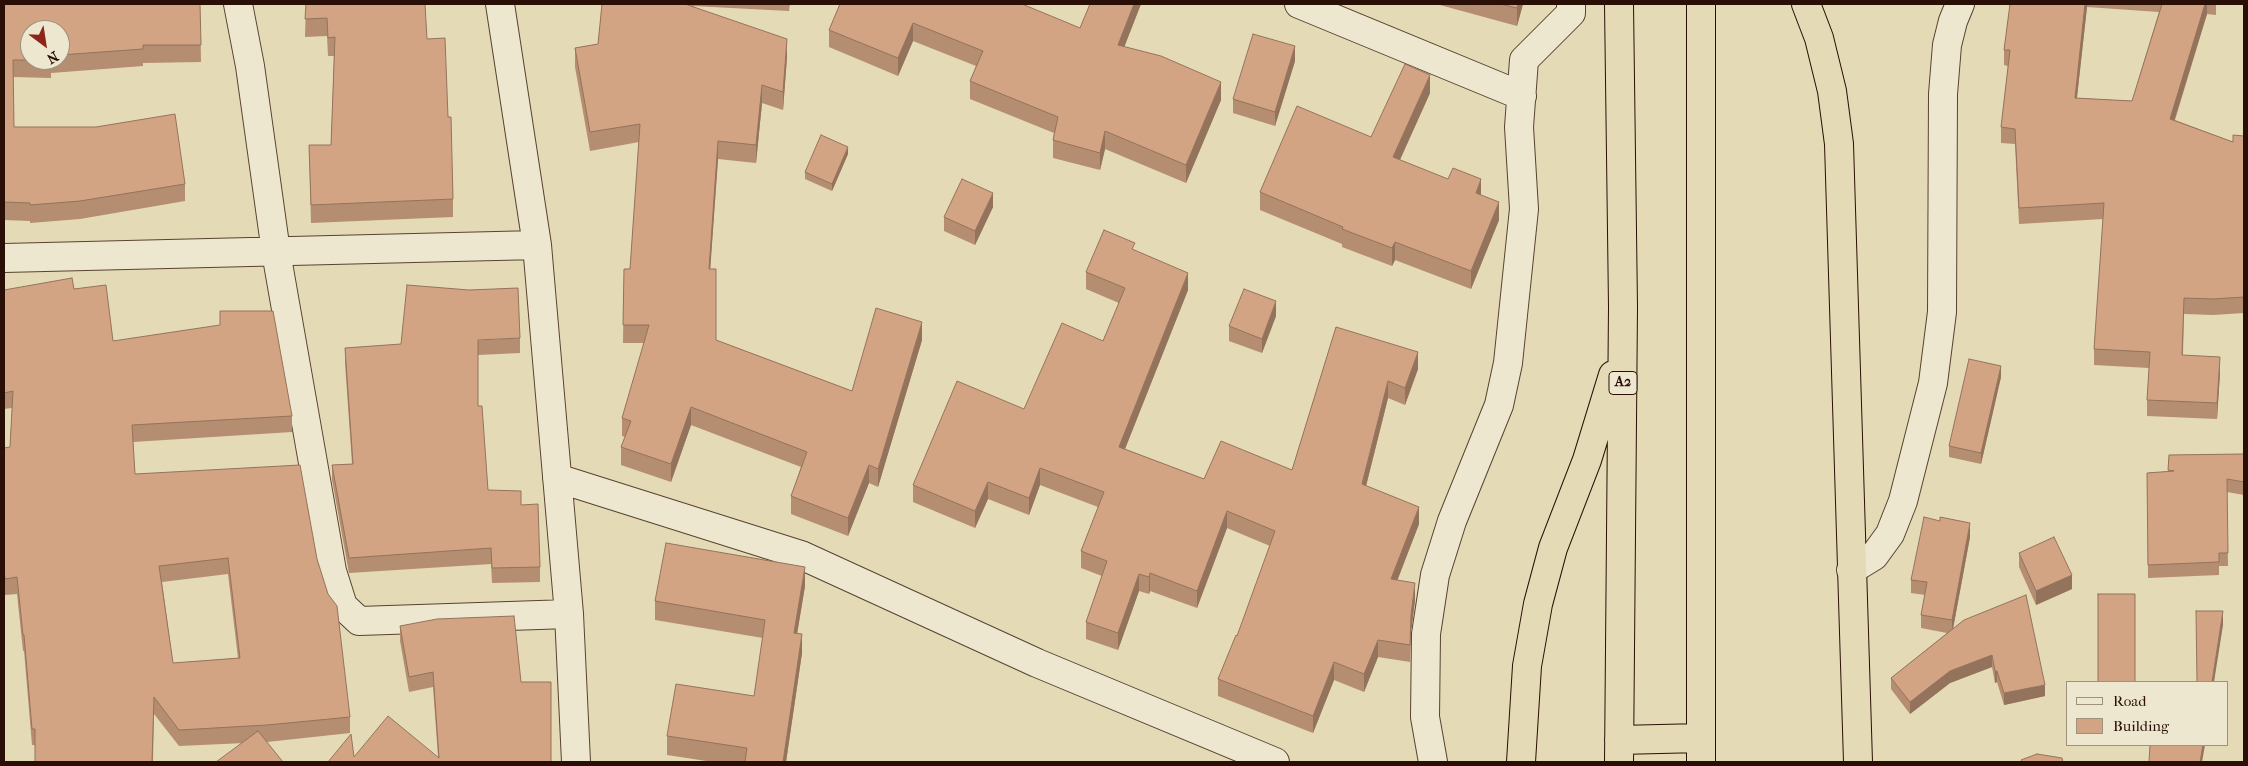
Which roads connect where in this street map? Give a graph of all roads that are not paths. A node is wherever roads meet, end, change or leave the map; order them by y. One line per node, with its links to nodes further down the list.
1 (238, 4): 11 (street)
2 (500, 4): 10 (street)
3 (1299, 4): 9 (street)
4 (1571, 4): 9 (street)
5 (1619, 4): 13 (highway, A2)
6 (1701, 4): 17 (highway)
7 (1806, 4): 15 (highway)
8 (1960, 4): 15 (street)
9 (1522, 96): 21 (street)
10 (537, 245): 11 (street); 14 (street)
11 (276, 252): 12 (street); 16 (street)
12 (4, 258)
13 (1624, 307): 18 (highway, A2); 22 (highway)
14 (557, 478): 16 (street); 20 (street)
15 (1851, 570): 23 (highway)
16 (570, 614): 19 (street)
17 (1701, 750): 18 (highway)
18 (1619, 751)
19 (576, 762)
20 (1275, 762)
21 (1433, 762)
22 (1521, 762)
23 (1858, 762)

